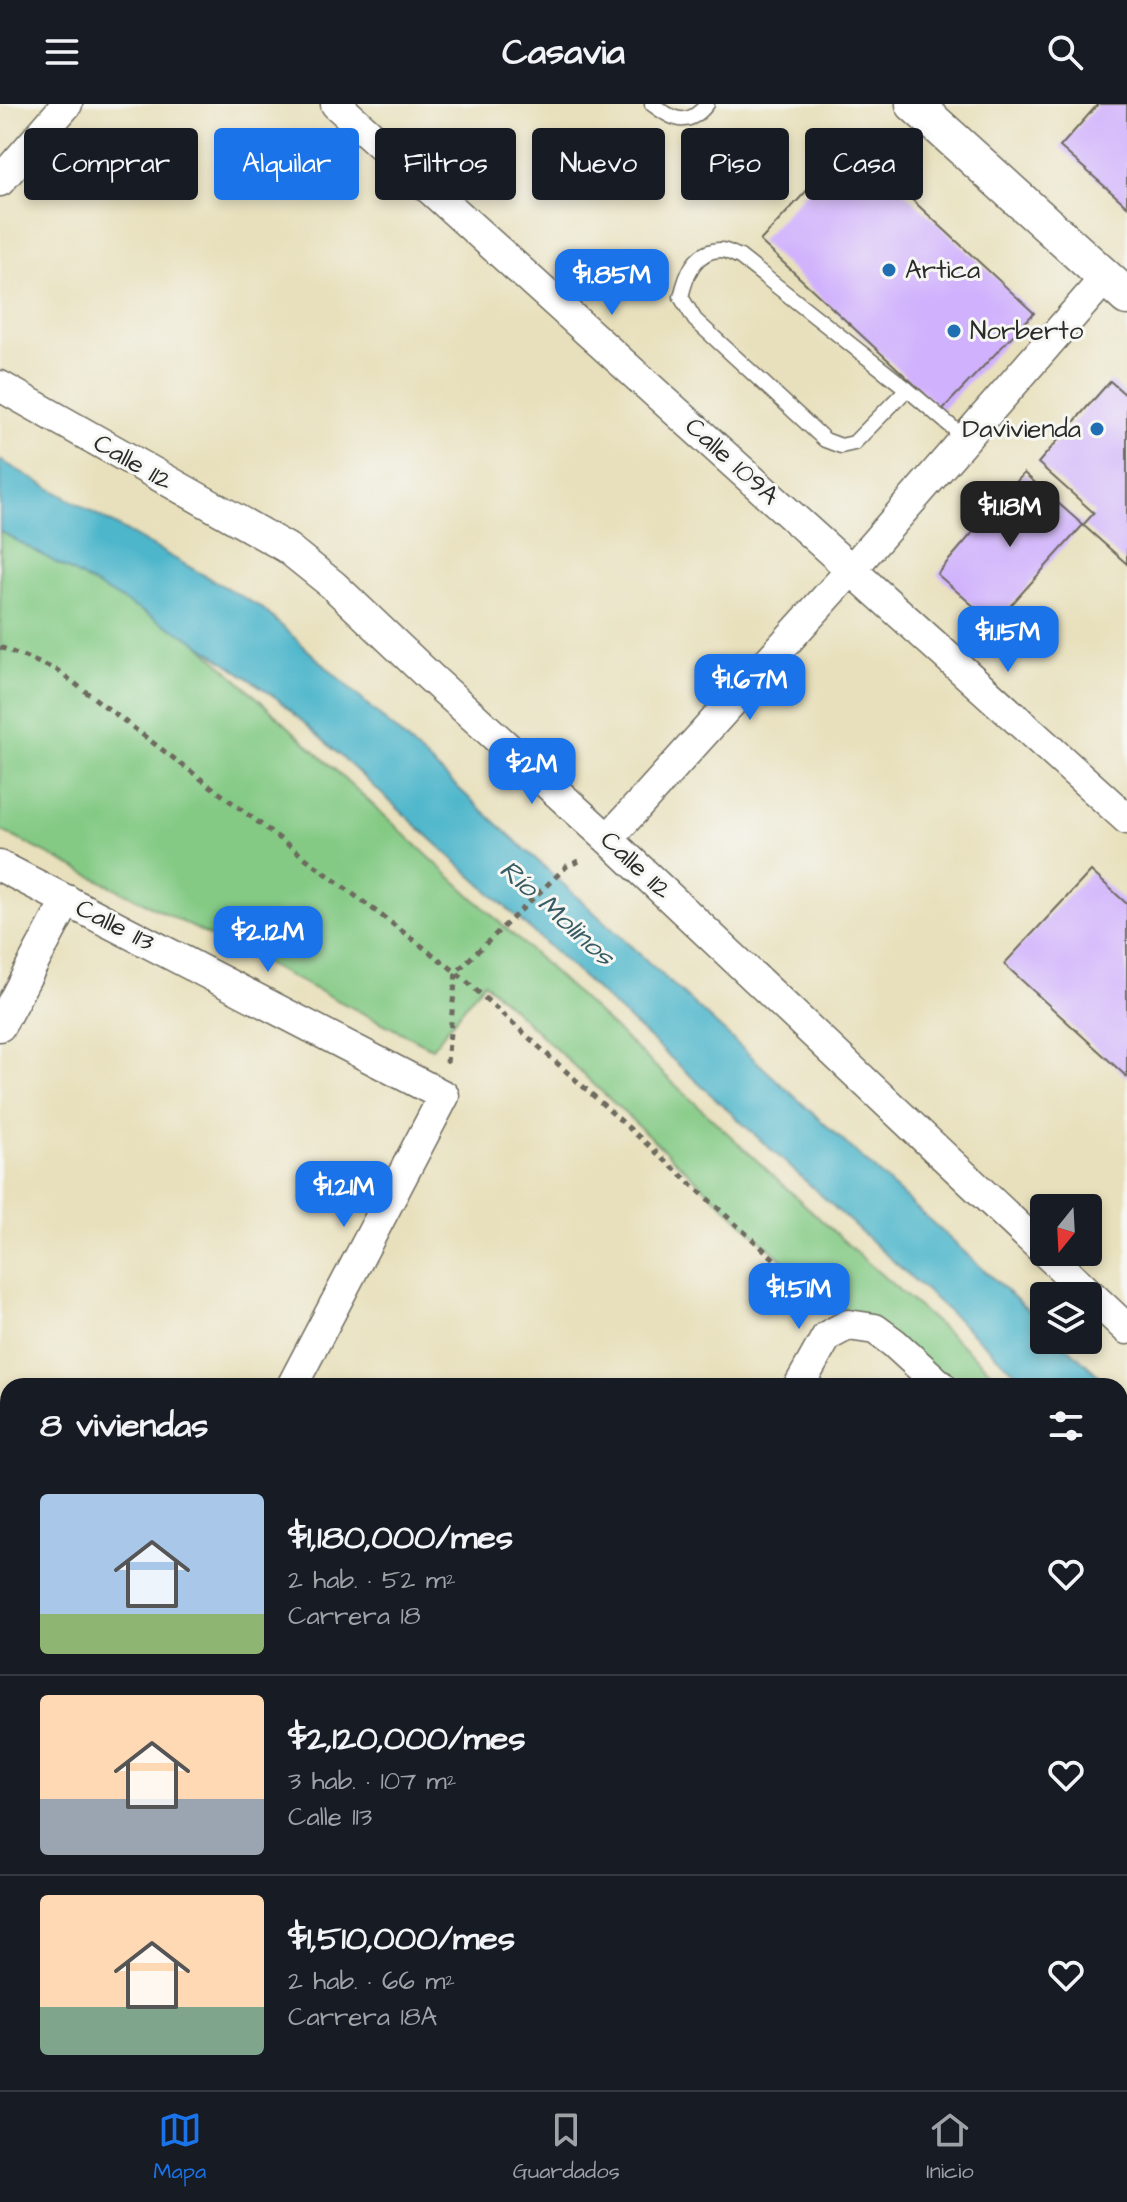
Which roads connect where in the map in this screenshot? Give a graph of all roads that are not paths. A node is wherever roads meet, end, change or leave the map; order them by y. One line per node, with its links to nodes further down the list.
1 (67, 104): 6 (street)
2 (336, 104): 11 (street, Calle 109A)
3 (652, 104): 4 (lane)
4 (707, 104)
5 (914, 104): 7 (street)
6 (0, 181)
7 (1116, 288): 10 (street)
8 (0, 386): 13 (street, Calle 112)
9 (907, 389): 9 (lane); 10 (lane)
10 (966, 439): 11 (street)
11 (852, 569): 12 (street, Calle 109A); 13 (street)
12 (1127, 819)
13 (608, 839): 17 (street, Calle 112)
14 (0, 866): 15 (street, Calle 113)
15 (67, 900): 16 (street); 20 (street, Calle 113)
16 (0, 1026)
17 (1030, 1237)
18 (1061, 1266): 19 (street, Calle 112)
19 (1127, 1329)
20 (296, 1378)
21 (803, 1378): 22 (street)
22 (932, 1378)

